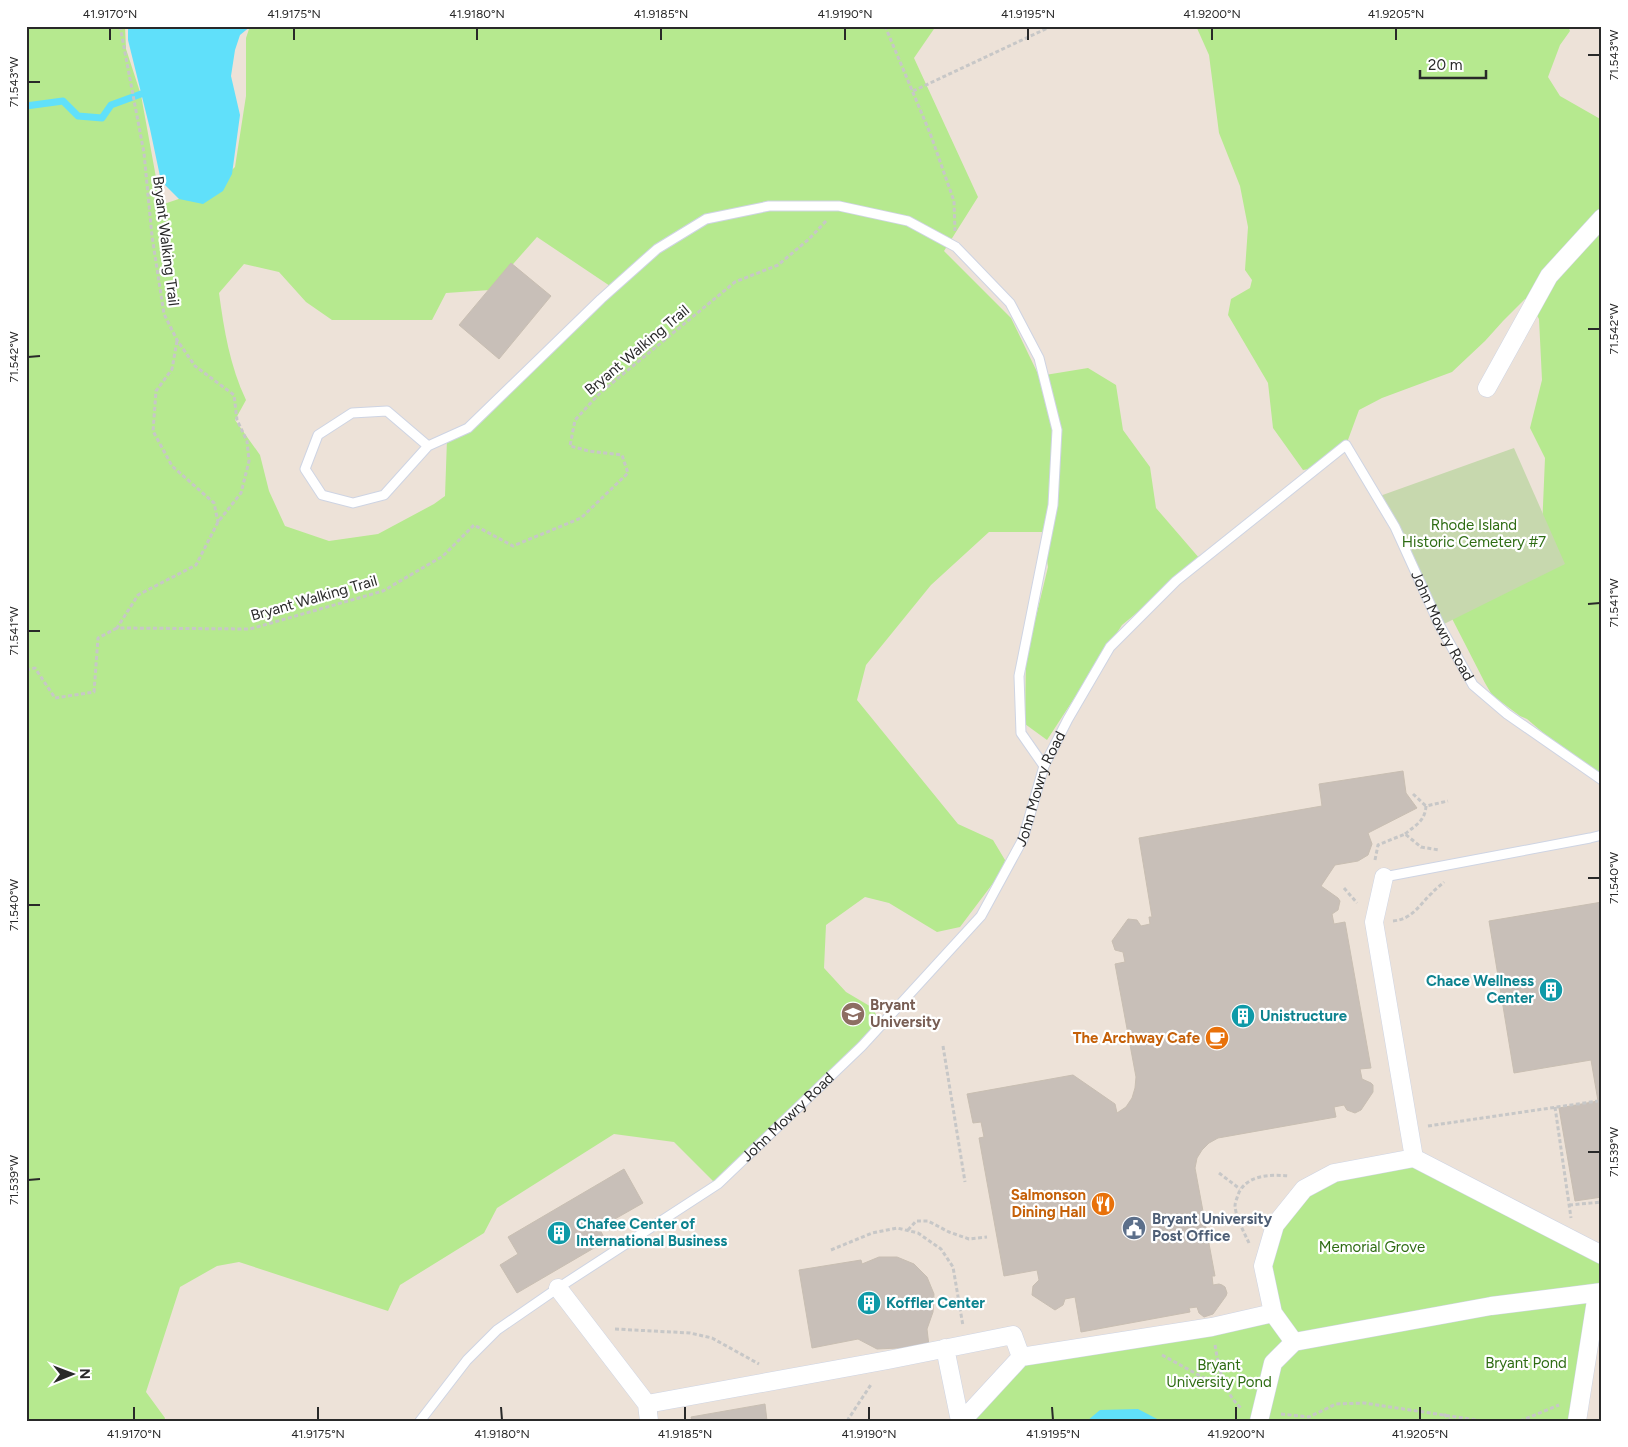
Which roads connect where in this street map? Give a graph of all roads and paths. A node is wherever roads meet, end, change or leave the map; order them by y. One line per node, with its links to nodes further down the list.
1 (120, 26): 8 (path, Bryant Walking Trail)
2 (885, 26): 4 (path)
3 (1052, 26): 4 (path)
4 (912, 92): 7 (path)
5 (839, 206): 7 (lane); 10 (lane); 12 (path, Bryant Walking Trail)
6 (1602, 218): 9 (street)
7 (956, 246): 14 (lane)
8 (177, 340): 11 (path); 11 (path, Bryant Walking Trail)
9 (1487, 388)
10 (428, 446): 10 (lane)
11 (218, 522): 12 (path, Bryant Walking Trail)
12 (117, 628): 13 (path)
13 (26, 670)
14 (1044, 766): 15 (lane, John Mowry Road); 42 (lane, John Mowry Road)
15 (1602, 780)
16 (1413, 794): 18 (path)
17 (1448, 801): 18 (path)
18 (1426, 806): 19 (path)
19 (1405, 834)
20 (1602, 835): 21 (lane)
21 (1384, 877): 24 (street)
22 (1447, 880): 24 (path)
23 (1344, 888): 24 (path)
24 (1374, 922): 28 (street)
25 (943, 1046): 31 (path)
26 (1598, 1101): 27 (path)
27 (1555, 1107): 28 (path); 35 (path)
28 (1409, 1129): 29 (street)
29 (1414, 1158): 33 (street); 38 (street)
30 (1219, 1173): 32 (path)
31 (965, 1182)
32 (1240, 1189): 33 (path); 40 (path)
33 (1304, 1189): 40 (street)
34 (1602, 1202): 35 (path)
35 (1568, 1204): 38 (path)
36 (907, 1230): 37 (path); 39 (path); 49 (path)
37 (987, 1238)
38 (1575, 1241): 41 (street)
39 (831, 1250)
40 (1267, 1253): 44 (street)
41 (1602, 1255)
42 (558, 1288): 46 (street); 59 (lane, John Mowry Road)
43 (1599, 1293): 48 (street); 55 (street)
44 (1273, 1313): 45 (street); 48 (street)
45 (1212, 1327): 47 (street); 54 (path)
46 (587, 1328): 53 (path); 56 (street)
47 (1134, 1339): 51 (street); 54 (path)
48 (1294, 1342): 58 (street)
49 (966, 1344): 50 (street); 51 (street)
50 (945, 1348): 52 (street); 61 (street)
51 (1021, 1357): 61 (street)
52 (888, 1360): 53 (street); 60 (path)
53 (787, 1378): 56 (street)
54 (1226, 1391): 58 (path)
55 (1580, 1396): 64 (path); 65 (street)
56 (648, 1412)
57 (1444, 1414): 58 (path); 62 (path); 63 (path)
58 (1256, 1415)
59 (420, 1421)
60 (847, 1421)
61 (961, 1421)
62 (1451, 1421)
63 (1483, 1421)
64 (1520, 1421)
65 (1576, 1421)

